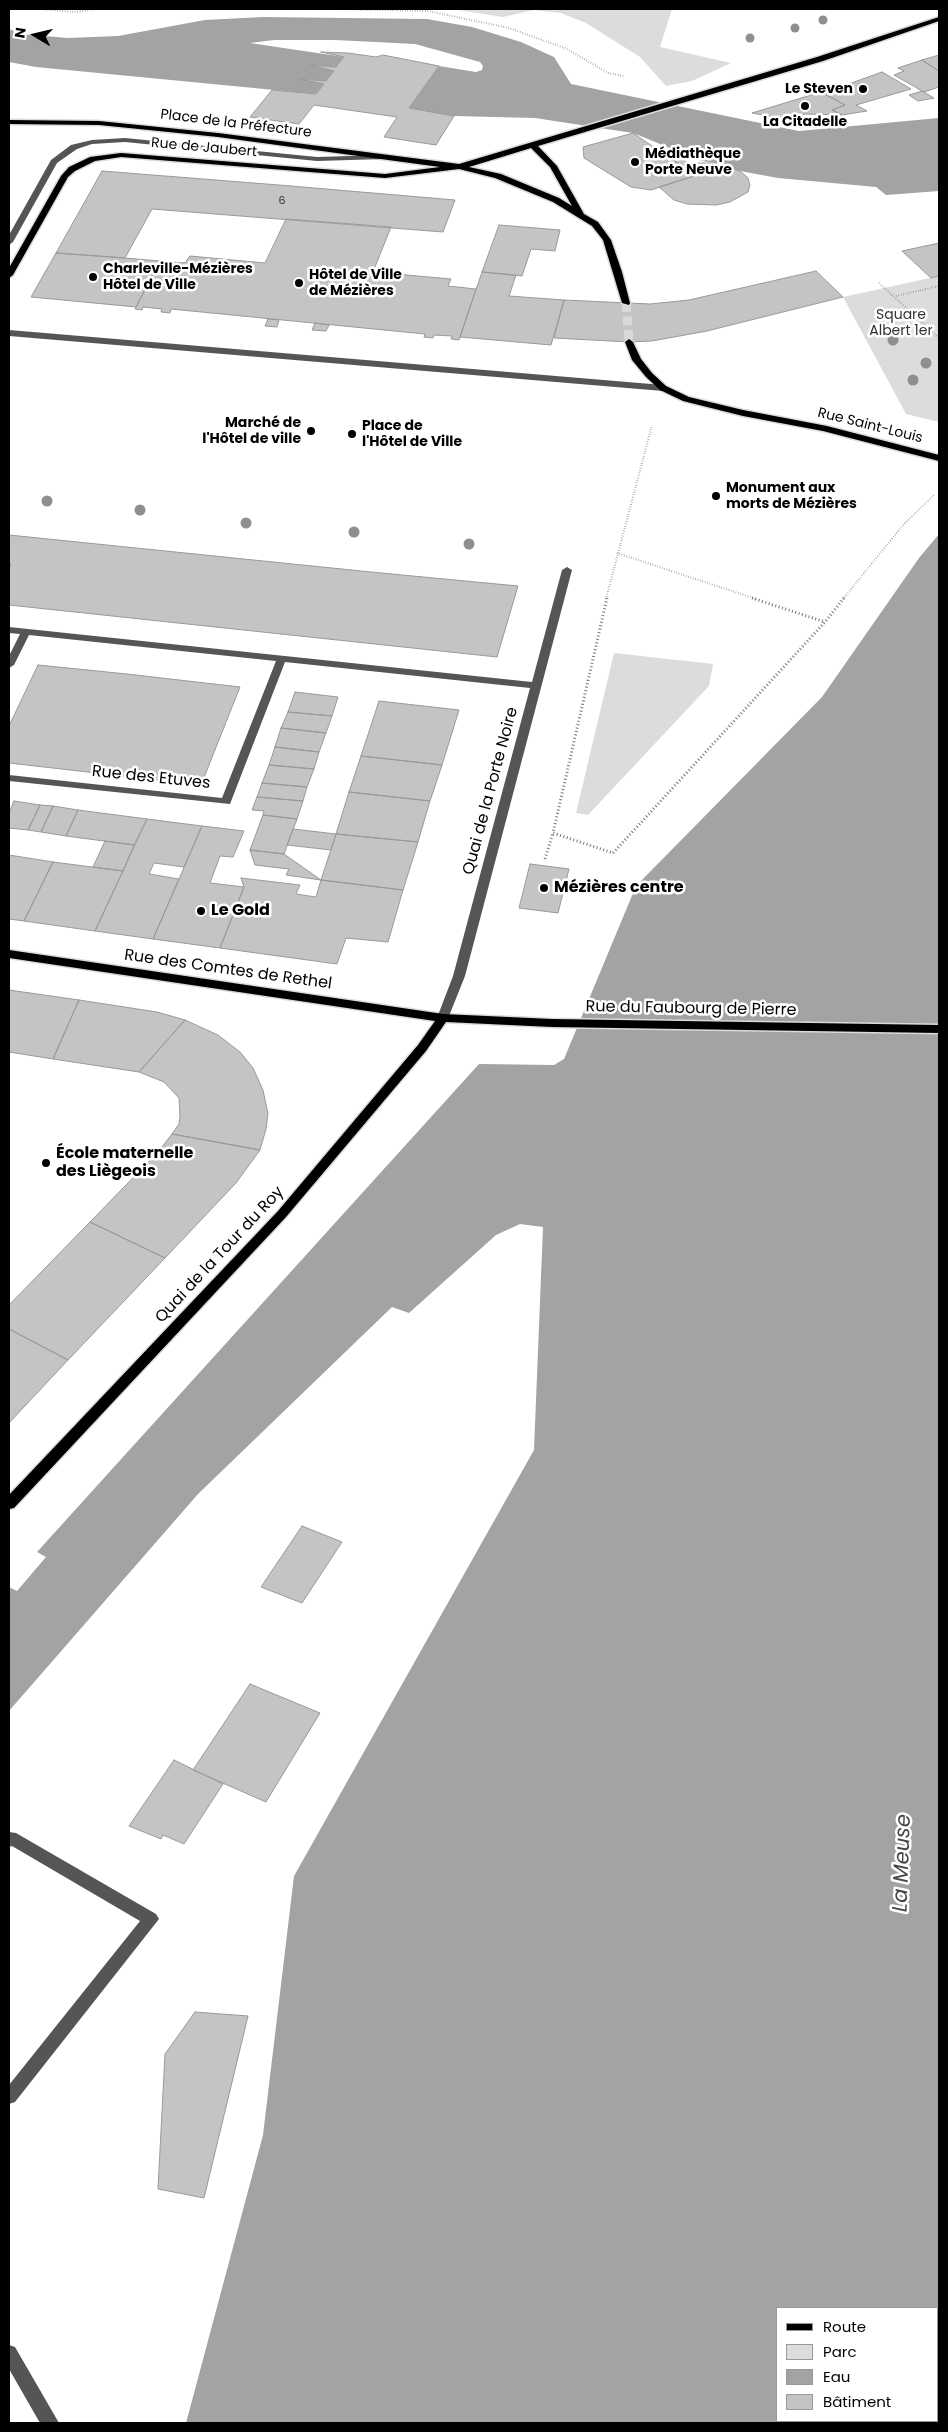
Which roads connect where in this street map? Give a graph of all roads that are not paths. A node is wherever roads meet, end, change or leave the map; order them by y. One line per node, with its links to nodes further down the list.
1 (939, 19): 3 (main road, Place de la Préfecture)
2 (9, 122): 4 (main road, Place de la Préfecture)
3 (534, 146): 5 (main road, Place de la Préfecture); 6 (main road, Place de la Préfecture)
4 (388, 156): 5 (main road, Place de la Préfecture); 7 (street)
5 (459, 166): 6 (main road, Place de la Préfecture); 8 (main road, Rue de Jaubert)
6 (581, 214): 9 (main road, Place de la Préfecture)
7 (9, 242)
8 (9, 275)
9 (626, 303)
10 (9, 333): 12 (street)
11 (629, 342): 12 (main road)
12 (664, 388): 13 (main road, Rue Saint-Louis)
13 (939, 458)
14 (567, 570): 19 (street, Quai de la Porte Noire)
15 (9, 630): 16 (street)
16 (26, 632): 17 (street); 18 (street)
17 (282, 658): 19 (street); 20 (street, Rue des Etuves)
18 (9, 665)
19 (536, 686): 22 (street, Quai de la Porte Noire)
20 (9, 778)
21 (9, 954): 22 (main road, Rue des Comtes de Rethel)
22 (443, 1018): 23 (main road, Rue du Faubourg de Pierre); 24 (main road, Quai de la Tour du Roy)
23 (939, 1029)
24 (9, 1504)
25 (10, 1840): 26 (street)
26 (9, 2097)
27 (9, 2353): 28 (street)
28 (50, 2423)

